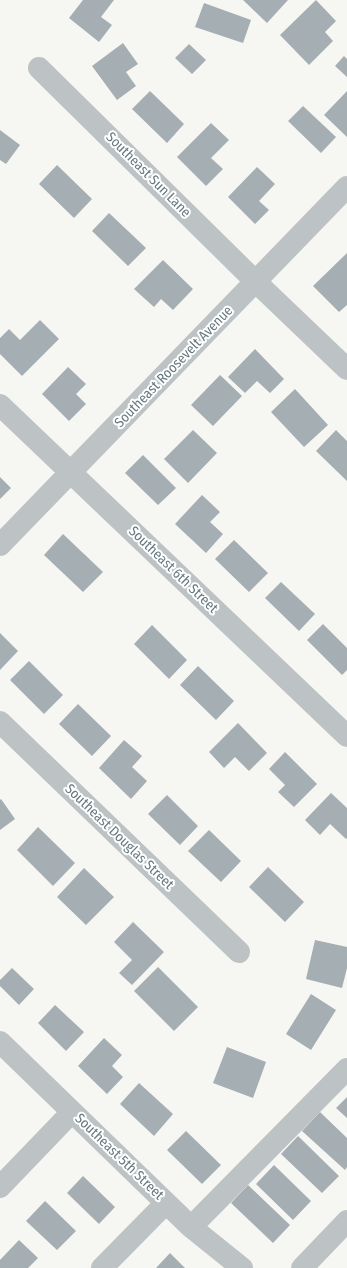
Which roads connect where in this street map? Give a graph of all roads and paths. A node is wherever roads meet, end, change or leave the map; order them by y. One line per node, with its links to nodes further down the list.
1 (40, 68): 3 (street, Southeast Sun Lane)
2 (347, 188): 3 (street, Southeast Roosevelt Avenue)
3 (256, 282): 4 (street, Southeast Sun Lane); 6 (street, Southeast Roosevelt Avenue)
4 (347, 369)
5 (0, 405): 6 (street, Southeast 6th Street)
6 (70, 472): 7 (street, Southeast Roosevelt Avenue); 9 (street, Southeast 6th Street)
7 (0, 545)
8 (0, 722): 10 (street, Southeast Douglas Street)
9 (347, 736)
10 (238, 952)
11 (0, 1042): 13 (street, Southeast 5th Street)
12 (347, 1068): 17 (street)
13 (72, 1112): 14 (street); 15 (street, Southeast 5th Street)
14 (0, 1187)
15 (166, 1203): 17 (street, Southeast 5th Street); 18 (street)
16 (347, 1221): 20 (street)
17 (191, 1227): 19 (street, Southeast 5th Street)
18 (102, 1268)
19 (242, 1268)
20 (302, 1268)

